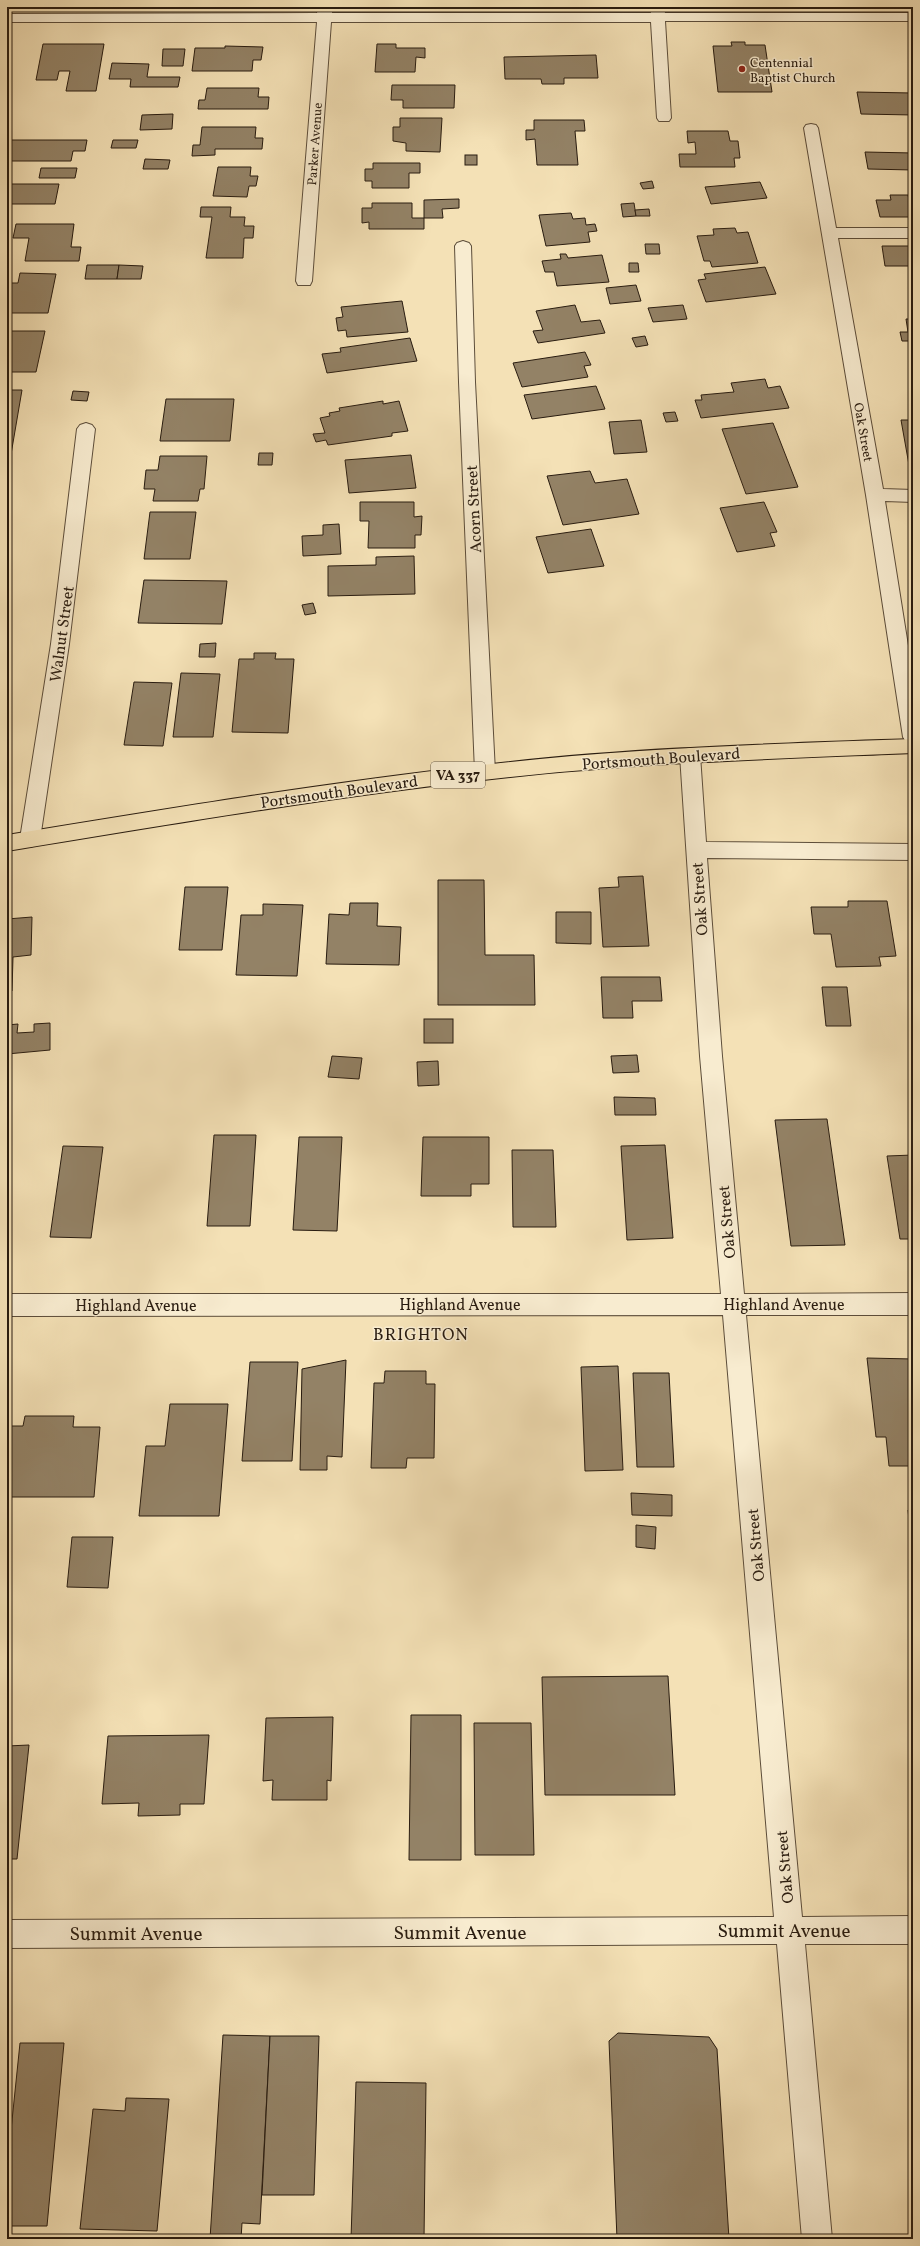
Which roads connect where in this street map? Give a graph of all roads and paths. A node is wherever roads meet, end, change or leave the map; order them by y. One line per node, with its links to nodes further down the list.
1 (324, 12): 2 (street); 4 (street); 10 (street, Parker Avenue)
2 (657, 12): 3 (street); 5 (street)
3 (913, 17)
4 (7, 18)
5 (664, 118)
6 (810, 128): 7 (street, Oak Street)
7 (830, 233): 8 (street); 12 (street, Oak Street)
8 (913, 233)
9 (463, 246): 17 (street, Acorn Street)
10 (304, 281)
11 (86, 429): 18 (street, Walnut Street)
12 (875, 496): 13 (street); 14 (street, Oak Street)
13 (913, 496)
14 (913, 737)
15 (913, 746): 16 (main road, Portsmouth Boulevard / VA 337)
16 (690, 755): 17 (main road, Portsmouth Boulevard / VA 337); 20 (street, Oak Street)
17 (485, 772): 18 (main road, Portsmouth Boulevard / VA 337)
18 (30, 839): 19 (main road, Portsmouth Boulevard / VA 337)
19 (7, 843)
20 (696, 850): 21 (street); 22 (street, Oak Street)
21 (913, 852)
22 (733, 1304): 23 (street, Highland Avenue); 24 (street, Highland Avenue); 25 (street, Oak Street)
23 (913, 1304)
24 (7, 1305)
25 (790, 1930): 26 (street, Summit Avenue); 27 (street, Summit Avenue); 28 (street, Oak Street)
26 (913, 1930)
27 (7, 1934)
28 (817, 2239)

